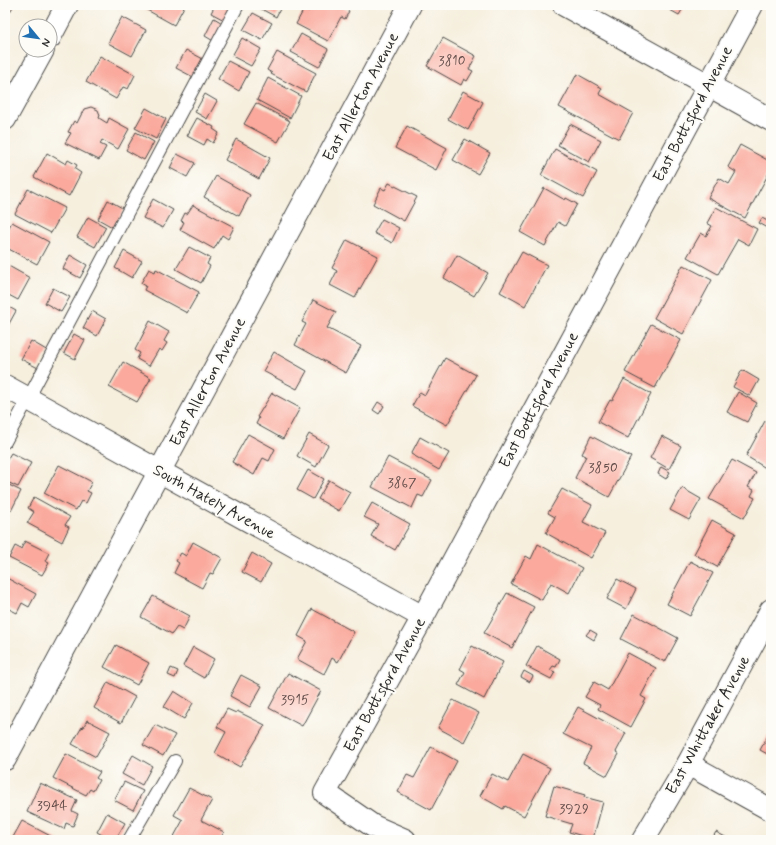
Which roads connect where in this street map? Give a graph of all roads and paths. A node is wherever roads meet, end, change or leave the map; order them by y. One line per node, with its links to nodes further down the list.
1 (67, 5): 6 (street)
2 (238, 5): 12 (lane)
3 (410, 5): 14 (street, East Allerton Avenue)
4 (752, 5): 8 (street, East Bottsford Avenue)
5 (573, 7): 8 (street)
6 (58, 22)
7 (39, 58): 9 (street)
8 (708, 85): 10 (street); 16 (street, East Bottsford Avenue)
9 (5, 119)
10 (771, 120)
11 (5, 386): 12 (street, South Hately Avenue)
12 (28, 399): 13 (lane); 14 (street, South Hately Avenue)
13 (5, 442)
14 (159, 472): 16 (street, South Hately Avenue); 17 (street, East Allerton Avenue)
15 (771, 610): 19 (street, East Whittaker Avenue)
16 (423, 617): 22 (street, East Bottsford Avenue)
17 (5, 759)
18 (175, 761): 21 (lane)
19 (688, 764): 20 (street); 23 (street, East Whittaker Avenue)
20 (771, 810)
21 (128, 840)
22 (405, 840)
23 (643, 840)

